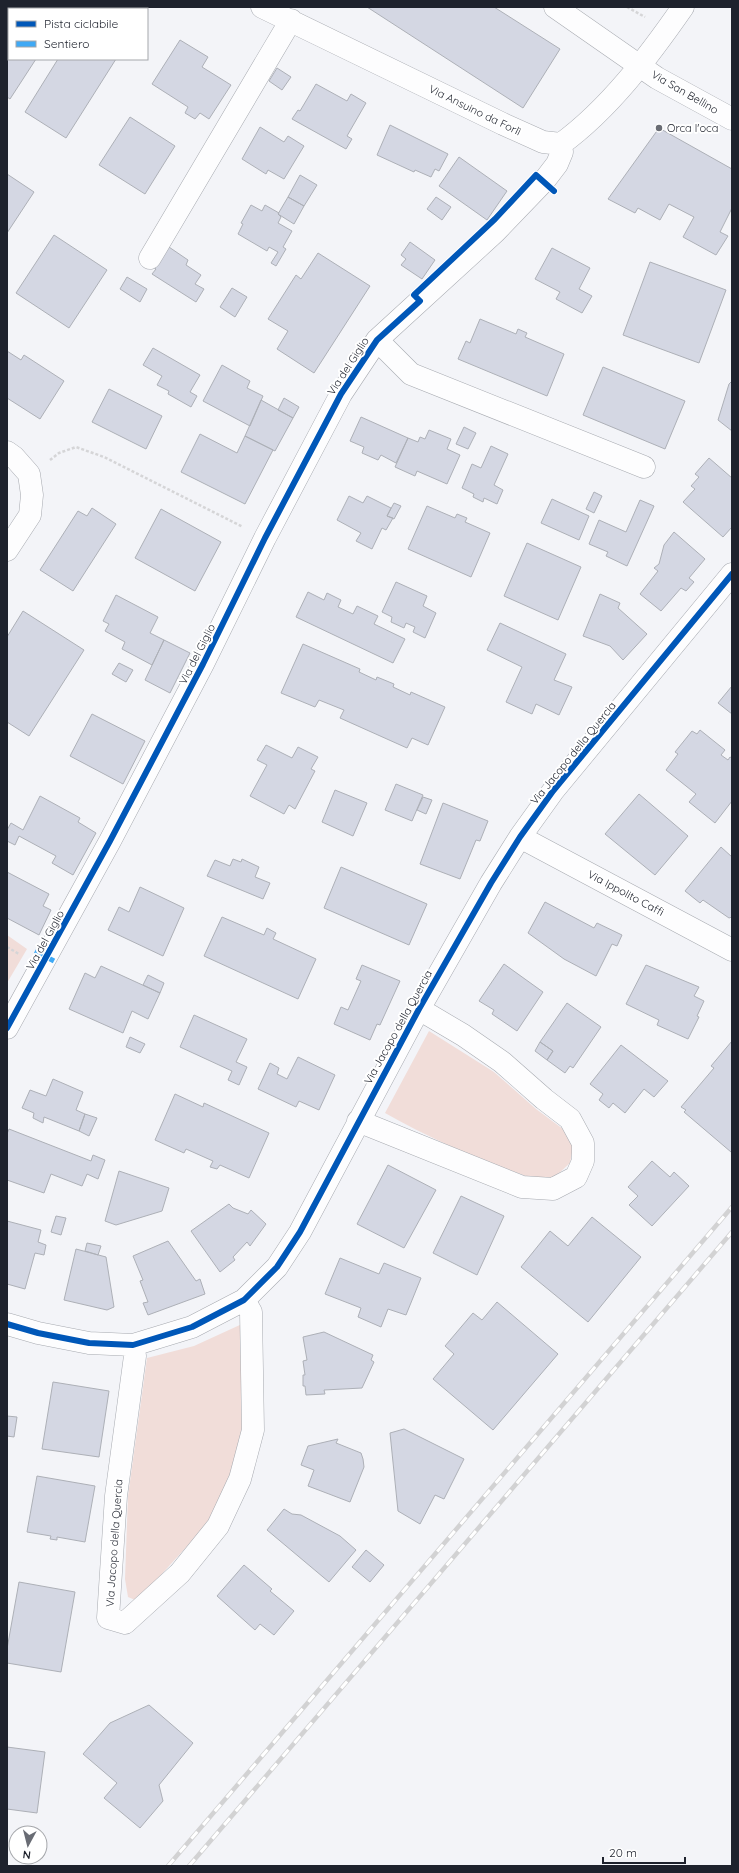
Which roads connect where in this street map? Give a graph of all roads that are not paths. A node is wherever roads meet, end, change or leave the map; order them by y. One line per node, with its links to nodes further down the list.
1 (262, 7): 4 (street, Via Ansuino da Forlì)
2 (555, 7): 5 (street, Via San Bellino)
3 (683, 7): 5 (street)
4 (290, 20): 7 (street, Via Ansuino da Forlì); 8 (street)
5 (638, 65): 6 (street, Via San Bellino); 7 (street)
6 (732, 119)
7 (561, 144): 9 (street, Via del Giglio)
8 (150, 258)
9 (377, 340): 11 (street, Via del Giglio); 17 (street, Via del Giglio)
10 (7, 452): 12 (street)
11 (644, 467)
12 (7, 550)
13 (732, 574): 14 (street, Via Jacopo della Quercia)
14 (520, 837): 15 (street, Via Ippolito Caffi); 16 (street, Via Jacopo della Quercia)
15 (732, 950)
16 (419, 1009): 18 (street, Via Jacopo della Quercia); 18 (street, Via Jacopo della Quercia)
17 (7, 1028)
18 (358, 1121): 19 (street, Via Jacopo della Quercia)
19 (244, 1300): 21 (street, Via Jacopo della Quercia); 21 (street, Via Jacopo della Quercia)
20 (7, 1324): 21 (street, Via Jacopo della Quercia)
21 (133, 1345)

